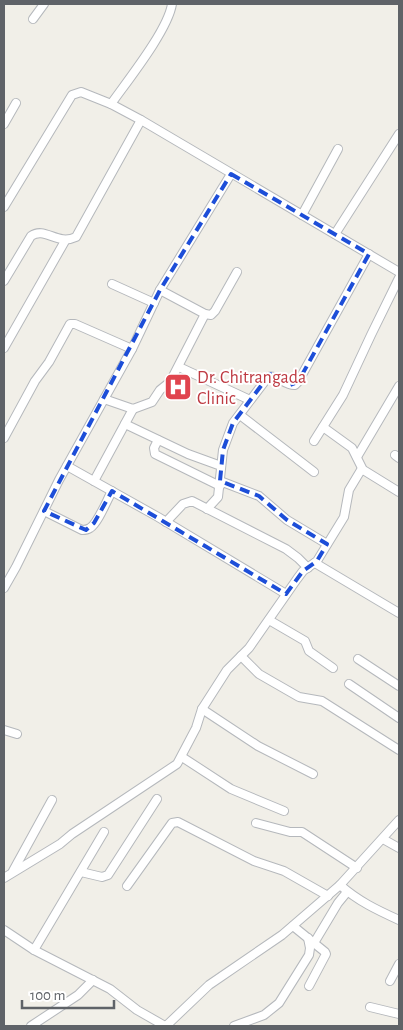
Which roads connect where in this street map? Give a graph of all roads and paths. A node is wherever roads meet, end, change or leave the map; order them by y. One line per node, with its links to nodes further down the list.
1 (44, 4): 3 (street)
2 (172, 7): 5 (street)
3 (33, 19)
4 (16, 102): 7 (street)
5 (111, 104): 6 (street); 11 (street)
6 (141, 120): 10 (street); 14 (street)
7 (4, 124)
8 (399, 134): 13 (street)
9 (338, 149): 12 (street)
10 (231, 174): 12 (street); 21 (street)
11 (5, 204)
12 (302, 215): 13 (street)
13 (335, 234): 15 (street)
14 (65, 241): 19 (street); 24 (street)
15 (369, 254): 17 (street); 29 (street)
16 (236, 272): 23 (street)
17 (399, 272)
18 (399, 278): 33 (street)
19 (4, 281)
20 (112, 284): 22 (street)
21 (160, 290): 22 (street); 23 (street)
22 (154, 303): 25 (street)
23 (205, 314): 26 (street)
24 (4, 348)
25 (132, 349): 28 (street); 34 (street)
26 (179, 366): 29 (street); 30 (street)
27 (399, 386): 37 (street)
28 (104, 399): 30 (street); 38 (street)
29 (250, 400): 31 (street)
30 (133, 409): 32 (street)
31 (240, 415): 39 (street); 41 (street)
32 (125, 424): 35 (street); 42 (street)
33 (323, 427): 36 (street); 37 (street)
34 (4, 438)
35 (158, 440): 39 (street); 43 (street)
36 (314, 441)
37 (357, 458): 40 (street)
38 (67, 466): 42 (street); 47 (street)
39 (220, 466): 43 (street)
40 (363, 470): 45 (street); 49 (street)
41 (314, 472)
42 (94, 481): 44 (street)
43 (220, 484): 46 (street); 49 (street)
44 (112, 491): 47 (street); 48 (street)
45 (399, 492)
46 (208, 509): 48 (street); 51 (street)
47 (44, 511): 52 (street)
48 (166, 522): 53 (street)
49 (327, 544): 50 (street)
50 (315, 563): 51 (street); 54 (street)
51 (308, 568): 53 (street)
52 (4, 588)
53 (286, 594): 55 (street)
54 (399, 613)
55 (269, 620): 56 (street); 58 (street)
56 (241, 656): 61 (street); 65 (street)
57 (358, 658): 60 (street)
58 (333, 668)
59 (349, 684): 62 (street)
60 (399, 686)
61 (202, 708): 66 (street); 67 (street)
62 (399, 718)
63 (4, 730): 64 (street)
64 (17, 734)
65 (399, 750)
66 (182, 757): 70 (street); 78 (street)
67 (313, 774)
68 (52, 800): 78 (street)
69 (157, 800): 77 (street)
70 (284, 811)
71 (399, 820): 74 (street)
72 (256, 823): 76 (street)
73 (104, 832): 77 (street)
74 (383, 839): 75 (street); 76 (street)
75 (399, 848)
76 (357, 868): 81 (street)
77 (81, 872): 88 (street)
78 (12, 873): 79 (street)
79 (4, 878)
80 (127, 886): 83 (street)
81 (340, 886): 82 (street); 83 (street)
82 (348, 892): 84 (street); 87 (street)
83 (328, 896): 85 (street)
84 (399, 920)
85 (293, 926): 87 (street); 98 (street)
86 (4, 930): 88 (street)
87 (311, 941): 92 (street); 99 (street)
88 (34, 950): 90 (street)
89 (399, 964): 91 (street)
90 (93, 980): 95 (street); 96 (street)
91 (390, 980)
92 (309, 986)
93 (370, 1007): 94 (street)
94 (399, 1014)
95 (152, 1020): 97 (street); 98 (street)
96 (31, 1026)
97 (144, 1026)
98 (165, 1026)
99 (234, 1026)

